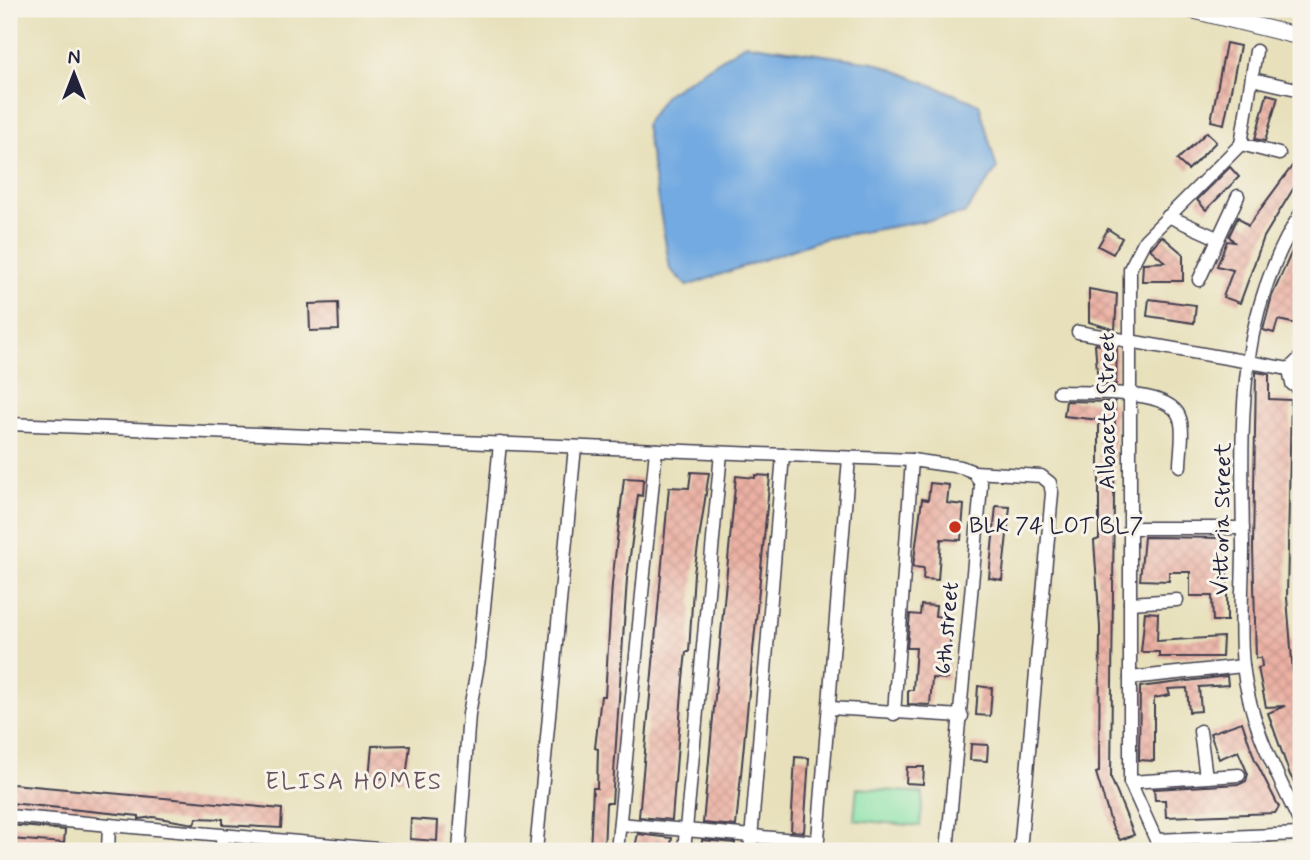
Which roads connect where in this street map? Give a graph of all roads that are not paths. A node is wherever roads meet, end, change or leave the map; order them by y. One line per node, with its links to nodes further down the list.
1 (1188, 9): 2 (street)
2 (1301, 37)
3 (1256, 51): 4 (street)
4 (1252, 79): 5 (street); 6 (street)
5 (1301, 90)
6 (1241, 144): 7 (street); 10 (street, Albacete Street)
7 (1279, 154)
8 (1238, 196): 11 (street)
9 (1301, 213): 16 (street, Vittoria Street)
10 (1168, 216): 11 (street); 14 (street, Albacete Street)
11 (1217, 238): 12 (street)
12 (1199, 280)
13 (1078, 332): 14 (street)
14 (1129, 339): 16 (street); 20 (street, Albacete Street)
15 (1301, 356): 17 (street)
16 (1246, 360): 17 (street); 32 (street, Vittoria Street)
17 (1289, 369): 18 (street)
18 (1301, 390)
19 (1059, 392): 20 (street)
20 (1129, 395): 29 (street); 31 (street, Albacete Street)
21 (9, 424): 22 (street)
22 (500, 443): 23 (street); 57 (street)
23 (575, 447): 24 (street); 58 (street)
24 (656, 450): 25 (street); 45 (street)
25 (721, 453): 26 (street); 48 (street)
26 (783, 455): 27 (street); 51 (street)
27 (849, 458): 28 (street); 37 (street)
28 (912, 460): 30 (street); 38 (street)
29 (1180, 466)
30 (974, 472): 39 (street, 6th street); 63 (street)
31 (1130, 528): 32 (street); 34 (street, Albacete Street)
32 (1242, 528): 35 (street, Vittoria Street)
33 (1177, 600): 34 (street)
34 (1130, 603): 36 (street, Albacete Street)
35 (1243, 666): 36 (street); 47 (street, Vittoria Street)
36 (1130, 678): 43 (street, Albacete Street)
37 (830, 708): 38 (street); 53 (street)
38 (894, 714): 39 (street)
39 (962, 716): 62 (street, 6th street)
40 (1200, 731): 42 (street)
41 (1240, 775): 42 (street)
42 (1206, 777): 43 (street)
43 (1130, 782): 52 (street, Albacete Street)
44 (9, 816): 46 (street)
45 (620, 824): 48 (street); 59 (street)
46 (109, 825): 50 (street); 54 (street)
47 (1301, 825)
48 (685, 830): 51 (street); 60 (street)
49 (1301, 834): 52 (street)
50 (223, 836): 55 (street); 56 (street)
51 (751, 836): 53 (street); 61 (street)
52 (1159, 846)
53 (817, 847)
54 (108, 851)
55 (221, 851)
56 (400, 851)
57 (459, 851)
58 (536, 851)
59 (618, 851)
60 (684, 851)
61 (750, 851)
62 (947, 851)
63 (1020, 851)

